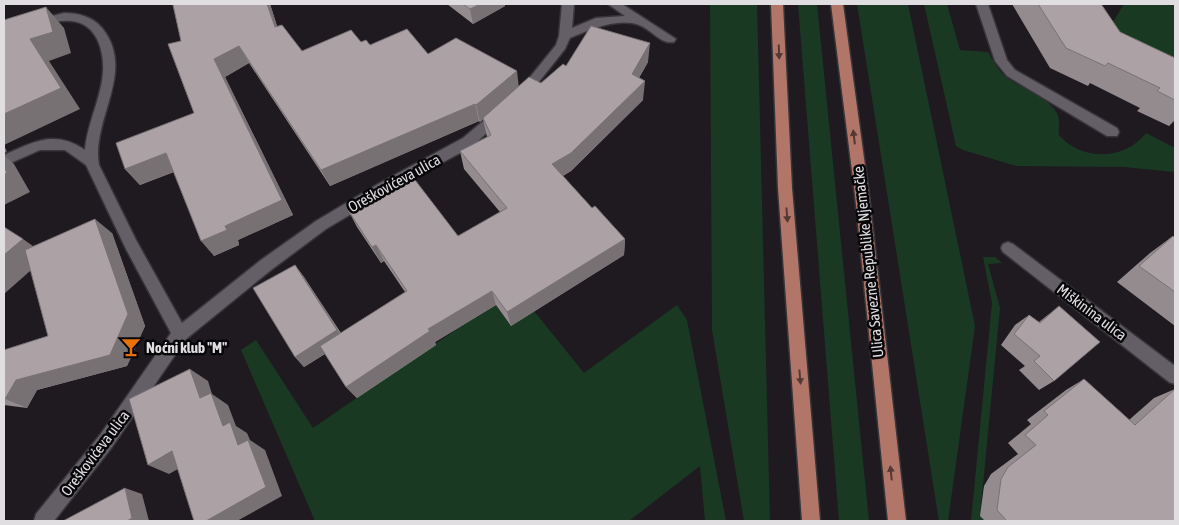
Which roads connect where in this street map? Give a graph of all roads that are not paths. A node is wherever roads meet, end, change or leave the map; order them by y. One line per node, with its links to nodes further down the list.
1 (568, 4): 8 (street, Oreškovićeva ulica)
2 (614, 4): 6 (street)
3 (777, 4): 17 (main road, one-way to 17)
4 (837, 4): 18 (main road, Ulica Savezne Republike Njemačke, one-way to 4)
5 (982, 4): 10 (street)
6 (641, 21): 8 (street); 9 (street)
7 (4, 32): 12 (street)
8 (565, 36): 14 (street, Oreškovićeva ulica)
9 (670, 39)
10 (1112, 132)
11 (4, 161): 12 (street)
12 (92, 162): 14 (street)
13 (1008, 248): 15 (street, Miškinina ulica)
14 (180, 334): 16 (street, Oreškovićeva ulica)
15 (1175, 376)
16 (43, 521)
17 (811, 521)
18 (897, 521)

